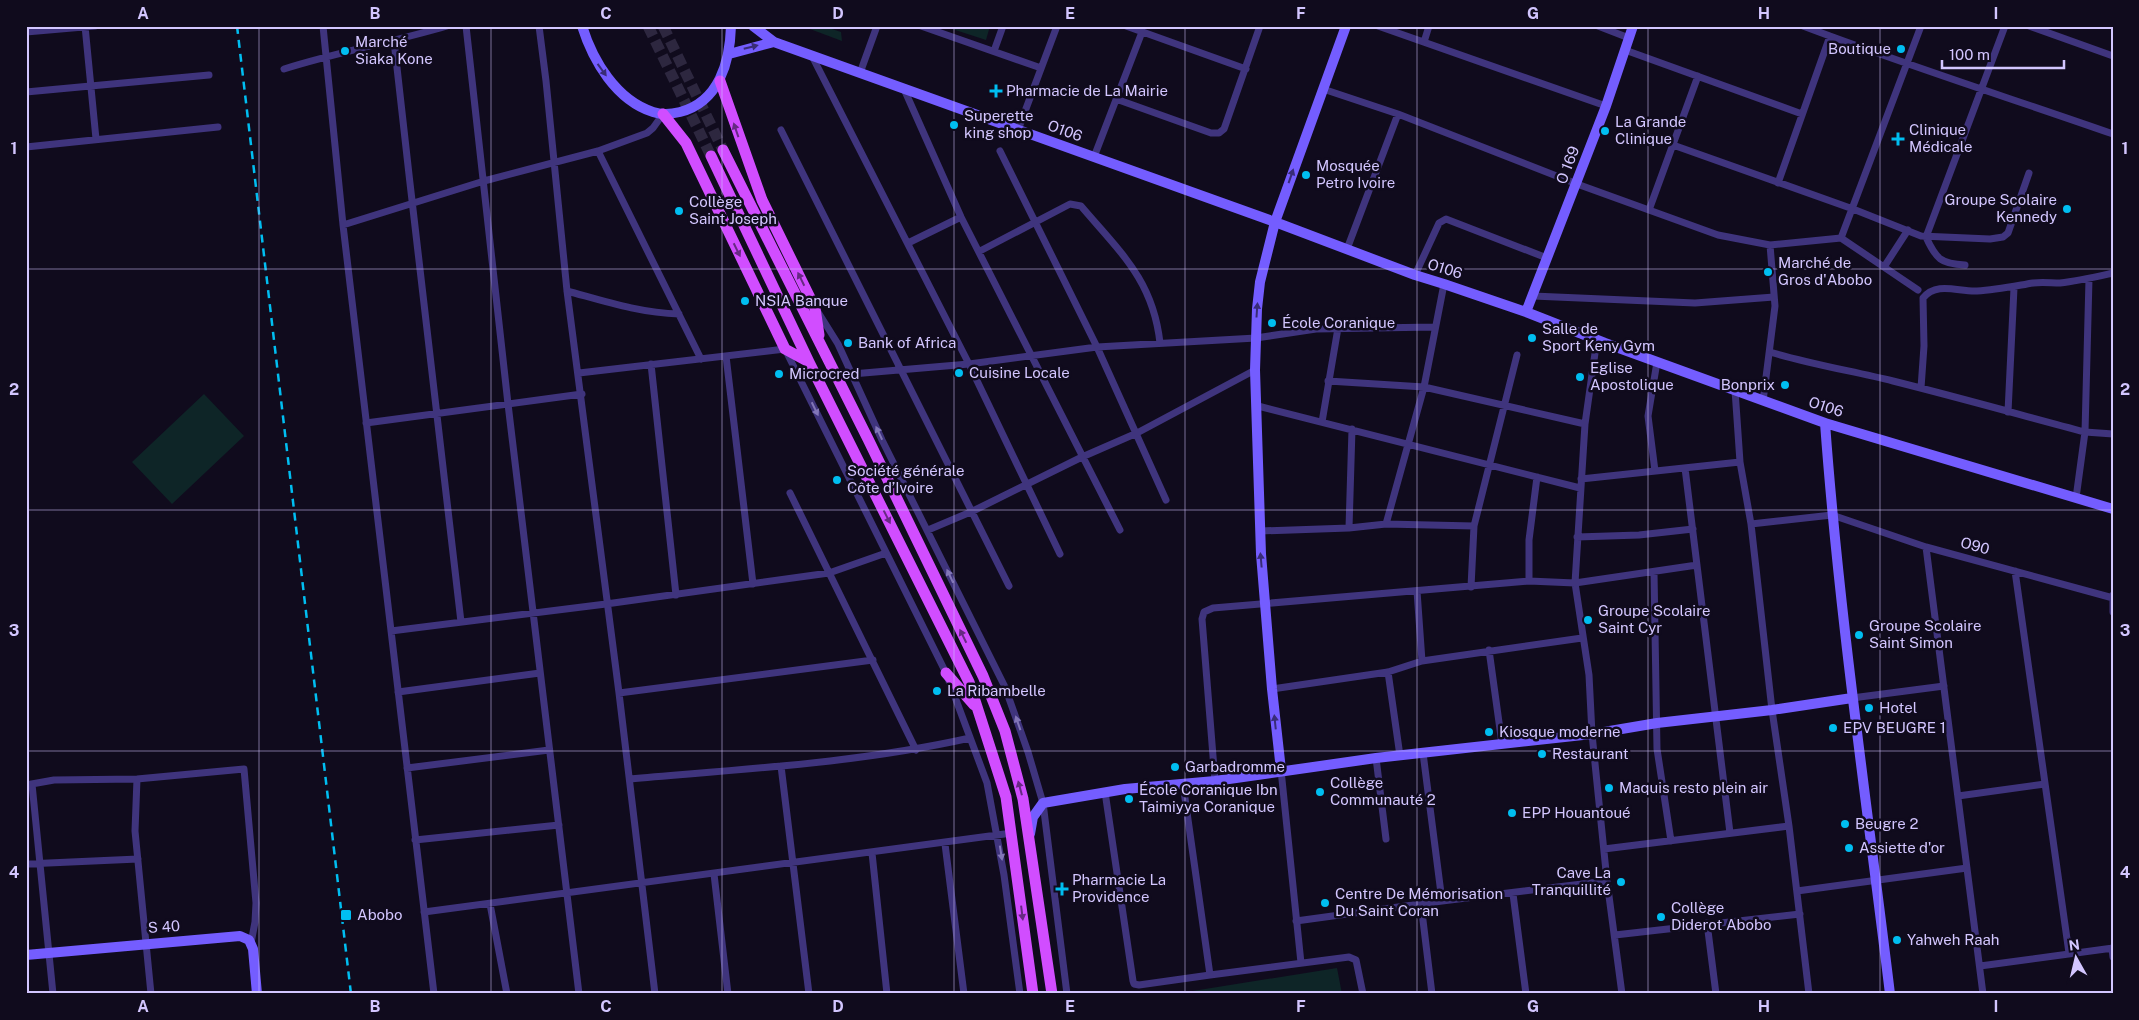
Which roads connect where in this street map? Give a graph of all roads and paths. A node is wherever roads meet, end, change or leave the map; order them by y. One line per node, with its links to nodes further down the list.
1 (95, 26): 24 (street)
2 (323, 26): 36 (street)
3 (447, 26): 25 (street)
4 (466, 26): 71 (street)
5 (539, 26): 69 (street)
6 (582, 26): 54 (street, one-way to 54)
7 (731, 26): 35 (street)
8 (753, 26): 31 (street, O106)
9 (877, 26): 43 (street)
10 (921, 26): 34 (street)
11 (1003, 26): 34 (street)
12 (1057, 26): 40 (street)
13 (1126, 26): 27 (street)
14 (1260, 26): 41 (street)
15 (1346, 26): 50 (street)
16 (1378, 26): 32 (street)
17 (1429, 26): 32 (street)
18 (1598, 26): 29 (street)
19 (1632, 26): 29 (street, O 169)
20 (1803, 26): 28 (street)
21 (1921, 26): 39 (street)
22 (2005, 26): 48 (street)
23 (2030, 26): 38 (street)
24 (85, 27): 26 (street); 47 (street)
25 (421, 30): 30 (street)
26 (26, 32)
27 (1142, 32): 41 (street); 52 (street)
28 (1830, 36): 39 (street); 56 (street)
29 (1629, 38): 33 (street, O 169)
30 (394, 41): 36 (street); 74 (street)
31 (774, 42): 35 (street, one-way to 31); 37 (street, O106)
32 (1424, 42): 53 (street)
33 (1625, 50): 45 (street); 53 (street, O 169)
34 (994, 51): 40 (street)
35 (729, 54): 46 (street)
36 (327, 56): 42 (street); 80 (street)
37 (812, 56): 43 (street, O106); 84 (street)
38 (2113, 56)
39 (1907, 65): 48 (street); 75 (street)
40 (1041, 68): 59 (street)
41 (1246, 69): 52 (street)
42 (284, 70)
43 (860, 73): 49 (street, O106)
44 (209, 75): 47 (street)
45 (1698, 76): 56 (street); 62 (street)
46 (720, 81): 54 (street); 100 (main road, one-way to 46)
47 (90, 87): 51 (street); 61 (street)
48 (1983, 88): 60 (street); 82 (street)
49 (904, 89): 59 (street, O106); 77 (street)
50 (1323, 89): 55 (street); 79 (street, one-way to 50)
51 (26, 92)
52 (1116, 99): 68 (street)
53 (1606, 106): 73 (street, O 169)
54 (663, 114): 65 (street); 110 (main road, one-way to 110)
55 (1398, 114): 73 (street); 86 (street)
56 (1802, 114): 72 (street)
57 (218, 127): 61 (street)
58 (781, 130): 120 (street)
59 (1018, 130): 68 (street, O106)
60 (2113, 134)
61 (96, 139): 63 (street)
62 (1673, 145): 72 (street); 76 (street)
63 (26, 147)
64 (723, 150): 107 (main road)
65 (598, 151): 69 (street); 102 (street)
66 (1000, 151): 78 (street)
67 (711, 156): 116 (main road)
68 (1094, 157): 79 (street, O106)
69 (554, 164): 71 (street); 97 (street)
70 (2029, 173): 82 (street)
71 (484, 181): 74 (street); 130 (street)
72 (1778, 183): 75 (street)
73 (1577, 184): 76 (street); 88 (street, O 169)
74 (411, 203): 80 (street); 134 (street)
75 (1853, 209): 81 (street); 83 (street)
76 (1649, 210): 85 (street)
77 (961, 217): 84 (street); 87 (street)
78 (1034, 222): 87 (street); 108 (street); 109 (street)
79 (1275, 222): 86 (street, O106); 105 (street, one-way to 79)
80 (343, 226): 137 (street)
81 (1908, 230): 82 (street); 90 (street)
82 (1926, 237): 89 (street)
83 (1842, 238): 85 (street); 90 (street)
84 (908, 243): 119 (street)
85 (1770, 245): 99 (street)
86 (1347, 249): 92 (street, O106)
87 (980, 251): 114 (street)
88 (1547, 258): 92 (street); 98 (street, O 169)
89 (1965, 265)
90 (1884, 267): 96 (street)
91 (2113, 273): 93 (street)
92 (1415, 276): 94 (street, O106)
93 (2089, 279): 95 (street); 140 (street)
94 (1444, 284): 101 (street, O106); 103 (street)
95 (2014, 288): 126 (street); 133 (street)
96 (1918, 290)
97 (567, 291): 102 (street); 122 (street)
98 (1532, 296): 99 (street); 101 (street, O 169)
99 (1774, 297): 111 (street)
100 (815, 308): 107 (main road); 123 (street)
101 (1526, 312): 106 (street, O106)
102 (679, 314): 115 (street)
103 (1434, 327): 104 (street); 125 (street)
104 (1338, 328): 105 (street); 124 (street)
105 (1256, 338): 108 (street); 121 (street)
106 (1597, 339): 117 (street, O106); 138 (street)
107 (819, 342): 229 (main road, one-way to 107)
108 (1160, 343): 109 (street)
109 (1097, 347): 114 (street); 141 (street)
110 (785, 349): 113 (street); 116 (main road); 169 (street, one-way to 169)
111 (1770, 352): 126 (street); 129 (street)
112 (1517, 355): 131 (street)
113 (726, 356): 115 (street); 177 (street)
114 (1030, 356): 119 (street); 144 (street)
115 (701, 359): 118 (street)
116 (809, 362): 202 (main road, one-way to 202)
117 (1657, 362): 127 (street, O106); 148 (street)
118 (651, 364): 122 (street); 181 (street)
119 (969, 364): 120 (street); 151 (street)
120 (901, 369): 123 (street); 157 (street)
121 (1255, 370): 132 (street); 141 (street)
122 (579, 373): 128 (street)
123 (852, 374): 164 (street, one-way to 123)
124 (1328, 381): 125 (street); 135 (street)
125 (1424, 387): 131 (street); 143 (street)
126 (1921, 388): 133 (street)
127 (1734, 390): 129 (street, O106); 145 (street)
128 (582, 394): 130 (street); 184 (street)
129 (1763, 401): 136 (street, O106)
130 (508, 404): 134 (street); 186 (street)
131 (1503, 405): 138 (street); 146 (street)
132 (1258, 406): 135 (street); 166 (street)
133 (2008, 412): 140 (street)
134 (438, 415): 137 (street); 187 (street)
135 (1322, 422): 139 (street)
136 (1825, 423): 154 (street, O106); 158 (street)
137 (366, 424): 188 (street)
138 (1585, 424): 150 (street)
139 (1352, 429): 143 (street); 162 (street)
140 (2085, 432): 142 (street); 154 (street)
141 (1137, 433): 144 (street); 155 (street)
142 (2113, 434)
143 (1408, 443): 146 (street); 159 (street)
144 (1082, 456): 151 (street); 165 (street)
145 (1740, 462): 147 (street); 160 (street)
146 (1490, 465): 149 (street); 161 (street)
147 (1685, 468): 148 (street); 163 (street)
148 (1656, 471): 150 (street)
149 (1537, 477): 152 (street); 175 (street)
150 (1581, 479): 152 (street)
151 (1027, 484): 157 (street); 170 (street)
152 (1580, 488): 167 (street)
153 (790, 493): 174 (street)
154 (2076, 498): 156 (street, O106)
155 (1166, 500)
156 (2113, 509)
157 (973, 511): 164 (street); 178 (street)
158 (1832, 515): 160 (street); 168 (street, O90); 200 (street)
159 (1386, 524): 161 (street); 162 (street)
160 (1751, 524): 201 (street)
161 (1474, 526): 179 (street)
162 (1348, 528): 166 (street)
163 (1693, 529): 167 (street); 171 (street)
164 (928, 530): 224 (street, one-way to 164)
165 (1120, 530)
166 (1260, 531): 183 (street, one-way to 166)
167 (1577, 537): 176 (street)
168 (1926, 546): 172 (street, O90); 196 (street)
169 (886, 553): 174 (street); 195 (street)
170 (1060, 554)
171 (1697, 565): 173 (street); 203 (street)
172 (2016, 571): 182 (street, O90); 220 (street)
173 (1654, 572): 176 (street); 204 (street)
174 (829, 573): 177 (street); 191 (street)
175 (1529, 581): 176 (street); 179 (street)
176 (1574, 582): 189 (street)
177 (754, 584): 181 (street)
178 (1009, 586)
179 (1471, 587): 180 (street)
180 (1417, 591): 183 (street); 192 (street)
181 (676, 594): 184 (street)
182 (2112, 597): 185 (street)
183 (1265, 602): 197 (street); 218 (street)
184 (606, 604): 186 (street); 199 (street)
185 (2113, 612)
186 (534, 613): 187 (street); 194 (street)
187 (462, 622): 188 (street)
188 (391, 632): 198 (street)
189 (1582, 638): 190 (street); 205 (street)
190 (1489, 650): 192 (street); 207 (street)
191 (873, 660): 199 (street); 209 (street)
192 (1422, 661): 193 (street)
193 (1388, 672): 197 (street); 211 (street)
194 (540, 673): 198 (street); 208 (street)
195 (946, 673): 202 (main road); 206 (street)
196 (1944, 686): 200 (street); 223 (street)
197 (1272, 689): 215 (street, one-way to 197)
198 (398, 692): 214 (street)
199 (619, 692): 217 (street)
200 (1852, 698): 201 (street); 243 (street)
201 (1772, 710): 203 (street); 226 (street)
202 (979, 712): 227 (main road)
203 (1715, 716): 204 (street); 228 (street)
204 (1657, 723): 205 (street); 233 (street)
205 (1592, 734): 207 (street); 235 (street)
206 (970, 738): 209 (street); 230 (street)
207 (1502, 744): 210 (street)
208 (549, 750): 214 (street); 225 (street)
209 (916, 750): 213 (street)
210 (1423, 753): 211 (street); 249 (street)
211 (1400, 756): 212 (street)
212 (1376, 758): 215 (street); 231 (street)
213 (780, 766): 217 (street); 240 (street)
214 (407, 768): 232 (street)
215 (1281, 770): 218 (street); 254 (street)
216 (137, 779): 221 (street); 237 (street); 258 (street)
217 (630, 779): 245 (street)
218 (1214, 781): 219 (street)
219 (1184, 784): 222 (street); 266 (street)
220 (2045, 784): 223 (street); 261 (street)
221 (29, 785): 238 (street)
222 (1105, 792): 224 (street); 266 (street)
223 (1958, 796): 241 (street)
224 (1043, 803): 229 (street); 282 (street)
225 (559, 825): 232 (street); 247 (street)
226 (1789, 826): 228 (street); 246 (street)
227 (1012, 833): 230 (street); 280 (main road, one-way to 280)
228 (1730, 833): 233 (street)
229 (1029, 835): 281 (main road)
230 (998, 837): 234 (street); 279 (street, one-way to 279)
231 (1386, 839)
232 (415, 840): 252 (street)
233 (1671, 841): 235 (street)
234 (945, 844): 236 (street); 278 (street)
235 (1604, 849): 244 (street)
236 (872, 853): 240 (street); 277 (street)
237 (138, 859): 238 (street); 257 (street)
238 (41, 863): 239 (street); 260 (street)
239 (26, 864)
240 (794, 864): 242 (street); 276 (street)
241 (1967, 868): 243 (street); 265 (street)
242 (714, 874): 245 (street); 275 (street)
243 (1876, 880): 246 (street); 289 (street)
244 (1608, 882): 248 (street); 256 (street)
245 (642, 884): 247 (street); 274 (street)
246 (1797, 891): 253 (street)
247 (566, 893): 250 (street); 273 (street)
248 (1513, 894): 249 (street); 285 (street)
249 (1442, 901): 251 (street)
250 (490, 904): 252 (street); 272 (street)
251 (1421, 904): 254 (street); 284 (street)
252 (424, 912): 267 (street)
253 (1800, 914): 255 (street); 288 (street)
254 (1296, 921): 264 (street)
255 (1708, 923): 256 (street); 287 (street)
256 (1614, 935): 286 (street)
257 (146, 943): 258 (street, S 40); 260 (street, S 40); 269 (street)
258 (251, 943): 270 (street)
259 (2112, 948): 261 (street); 263 (street)
260 (49, 953): 262 (street, S 40); 268 (street)
261 (2069, 954): 265 (street)
262 (26, 955)
263 (2113, 957)
264 (1301, 963): 266 (street); 283 (street)
265 (1980, 966): 290 (street)
266 (1210, 975)
267 (434, 990): 271 (street)
268 (53, 994)
269 (151, 994)
270 (256, 994)
271 (441, 994)
272 (507, 994)
273 (580, 994)
274 (655, 994)
275 (728, 994)
276 (809, 994)
277 (887, 994)
278 (964, 994)
279 (1020, 994)
280 (1033, 994)
281 (1052, 994)
282 (1066, 994)
283 (1363, 994)
284 (1432, 994)
285 (1526, 994)
286 (1622, 994)
287 (1716, 994)
288 (1809, 994)
289 (1890, 994)
290 (1983, 994)

